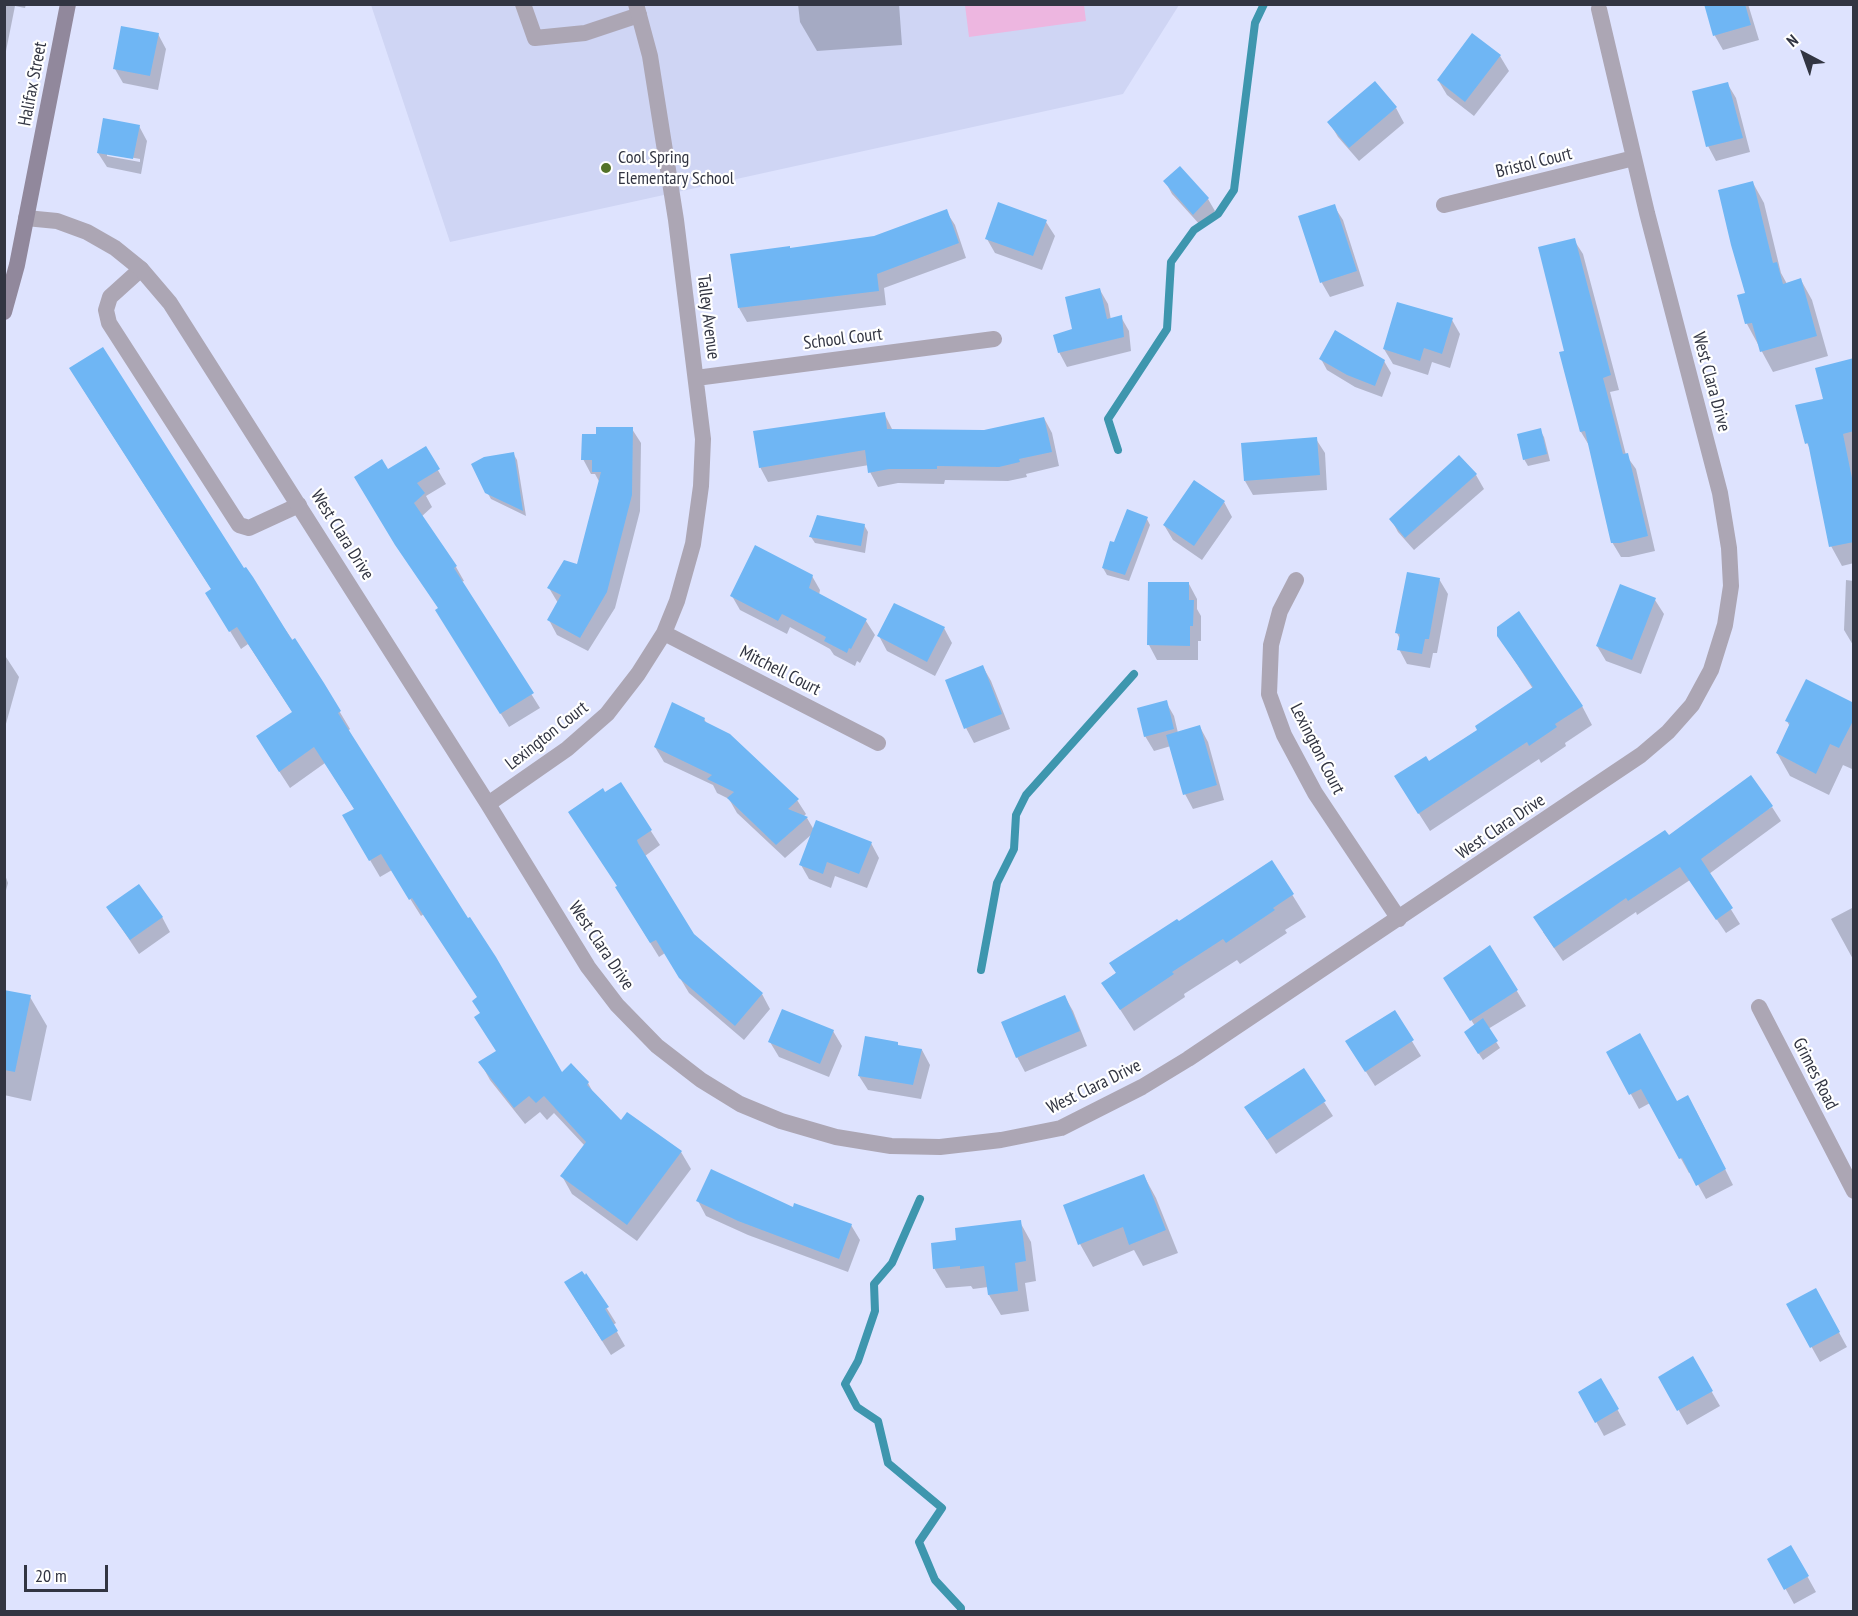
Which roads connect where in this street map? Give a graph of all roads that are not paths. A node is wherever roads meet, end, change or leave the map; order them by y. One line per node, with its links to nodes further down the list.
1 (68, 4): 7 (main road, Halifax Street)
2 (523, 4): 4 (street)
3 (1599, 9): 5 (street, West Clara Drive)
4 (638, 10): 11 (street, Talley Avenue)
5 (1634, 158): 6 (street, Bristol Court); 17 (street, West Clara Drive)
6 (1444, 205)
7 (26, 218): 8 (street, West Clara Drive); 9 (main road, Halifax Street)
8 (141, 269): 12 (street, West Clara Drive); 12 (street)
9 (4, 312)
10 (994, 339): 11 (street, School Court)
11 (696, 378): 14 (street, Talley Avenue)
12 (299, 505): 16 (street, West Clara Drive)
13 (1296, 580): 17 (street, Lexington Court)
14 (664, 633): 15 (street, Mitchell Court); 16 (street, Lexington Court)
15 (878, 743)
16 (488, 804): 17 (street, West Clara Drive)
17 (1399, 919)
18 (1759, 1006): 19 (street, Grimes Road)
19 (1854, 1191)

